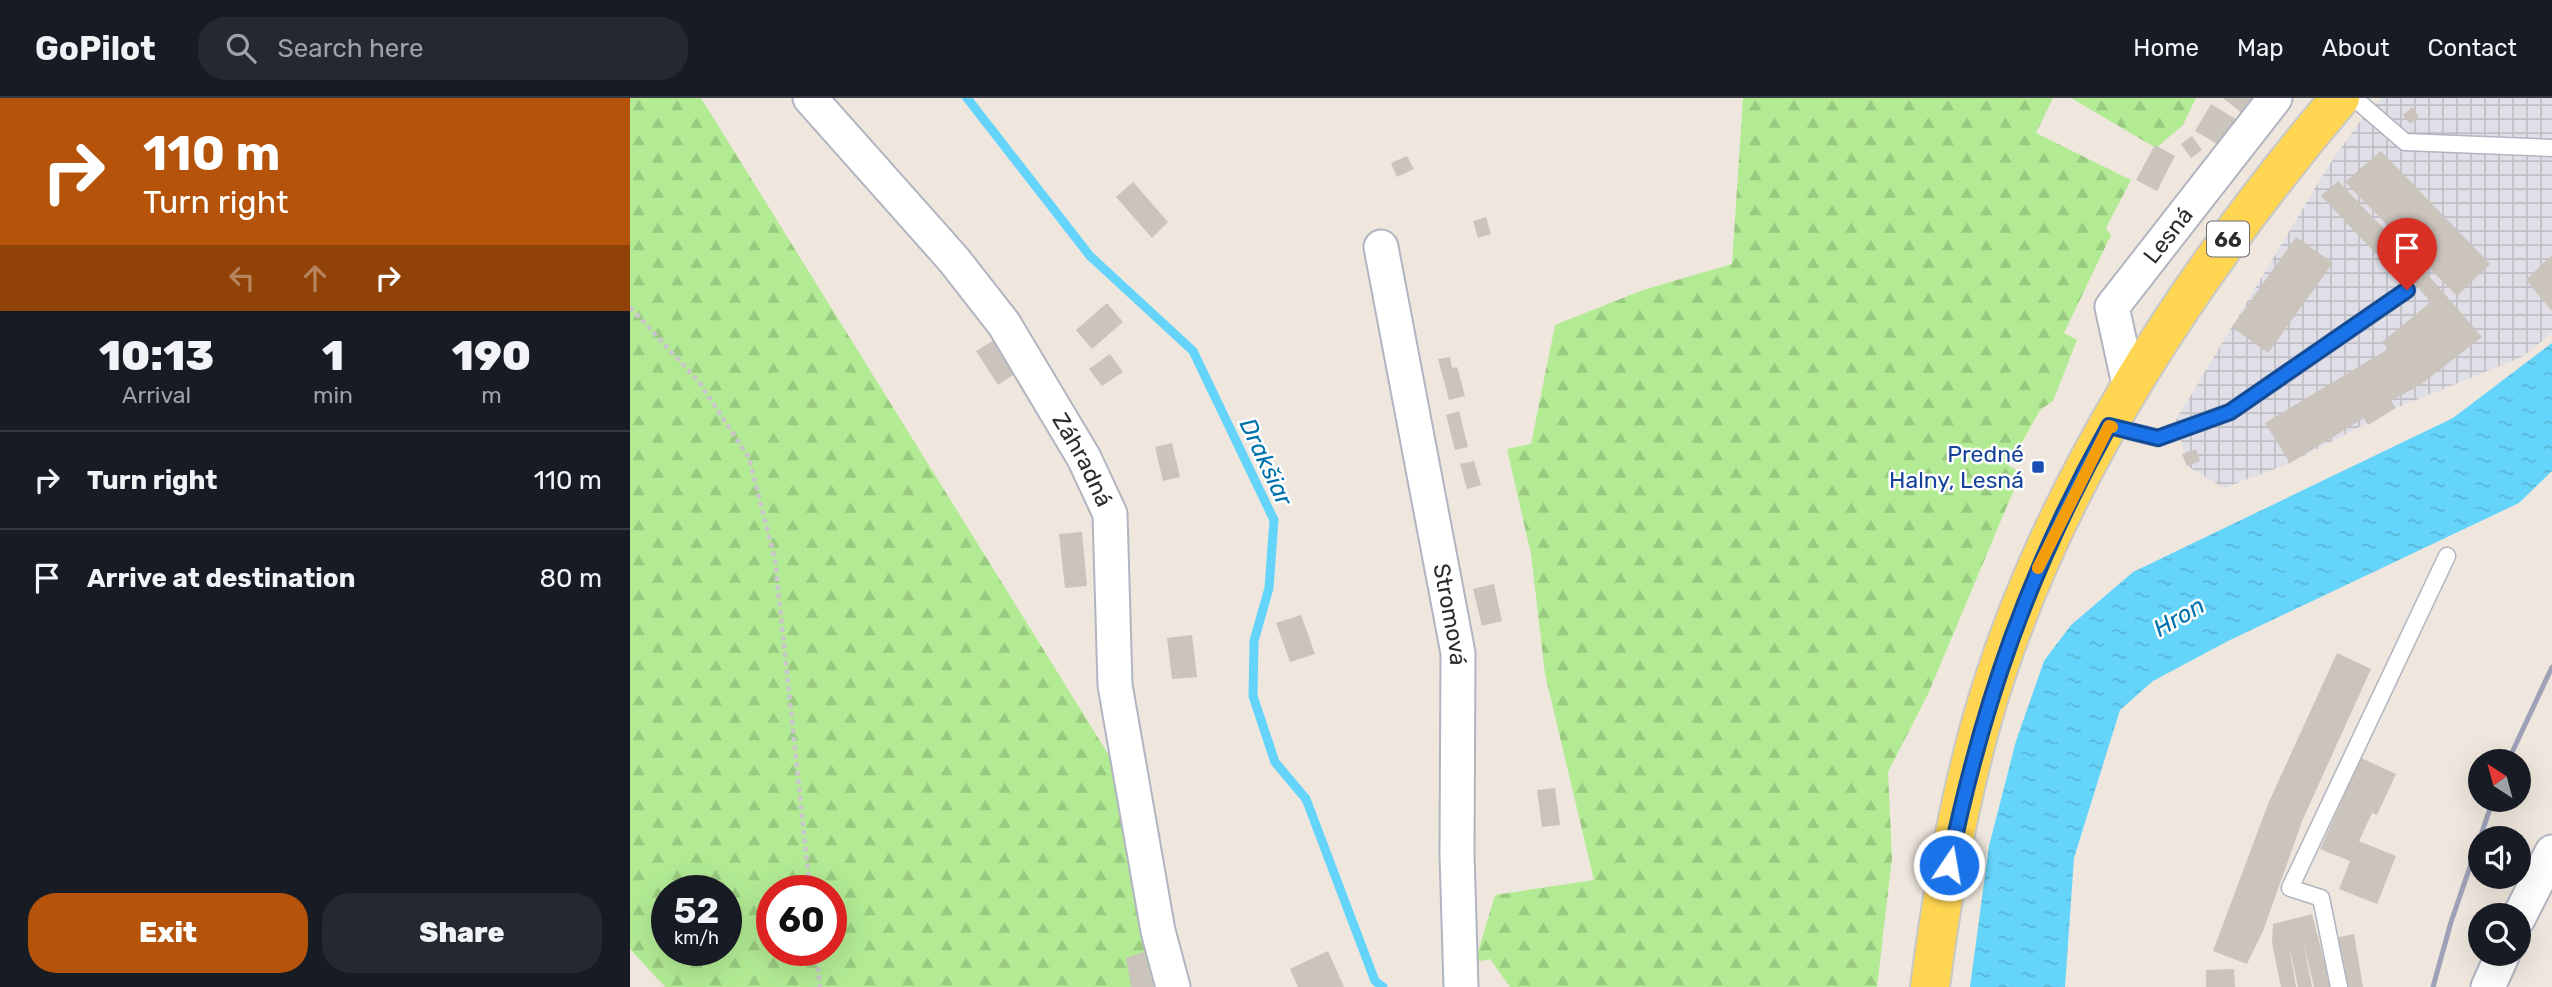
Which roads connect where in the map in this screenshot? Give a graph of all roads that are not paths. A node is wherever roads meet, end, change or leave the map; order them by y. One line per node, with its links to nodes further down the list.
1 (810, 98): 14 (street, Záhradná)
2 (2275, 98): 8 (street, Lesná)
3 (2340, 98): 8 (main road, 66)
4 (2354, 98): 5 (lane)
5 (2552, 148)
6 (1381, 247): 15 (street, Stromová)
7 (2407, 290): 9 (lane)
8 (2130, 389): 9 (main road, 66)
9 (2109, 426): 16 (main road, 66)
10 (2447, 556): 17 (lane)
11 (2552, 852): 12 (street)
12 (2526, 903)
13 (2497, 966): 18 (street)
14 (1172, 987)
15 (1461, 987)
16 (1930, 987)
17 (2339, 987)
18 (2488, 987)

